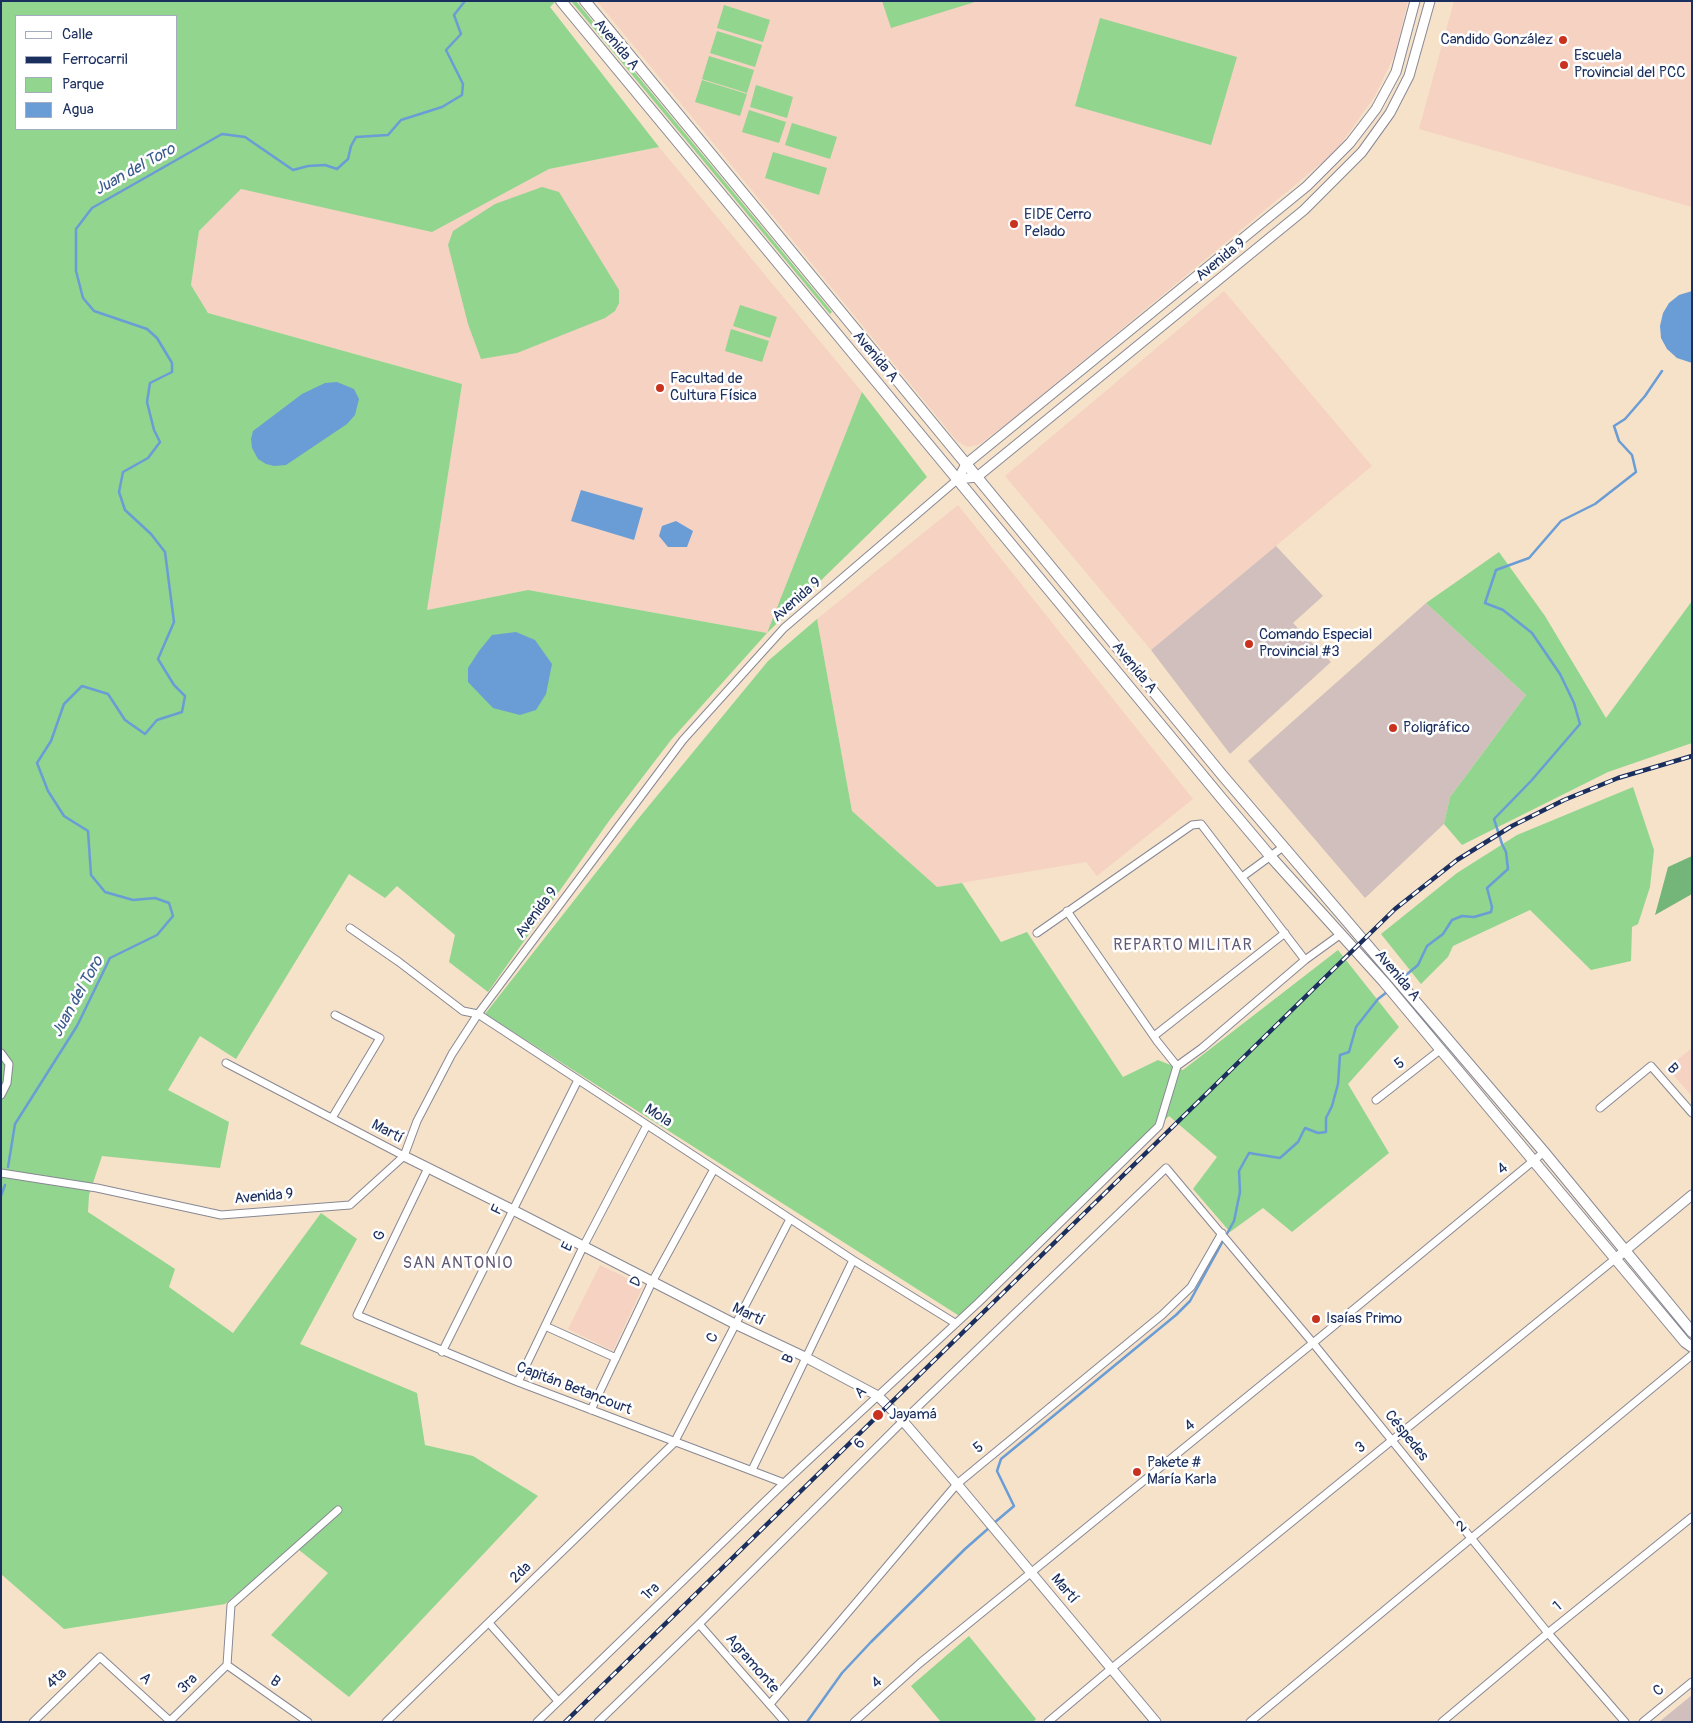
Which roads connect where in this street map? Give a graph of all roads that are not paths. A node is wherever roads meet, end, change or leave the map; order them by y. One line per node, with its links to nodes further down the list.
1 (561, 1): 10 (main road, Avenida A)
2 (585, 1): 9 (main road, Avenida A)
3 (1415, 1): 5 (street, Avenida 9)
4 (1430, 1): 6 (street, Avenida 9)
5 (1411, 18): 6 (street); 7 (street, Avenida 9)
6 (1424, 22): 8 (street, Avenida 9)
7 (1216, 259): 8 (street); 11 (street, Avenida 9)
8 (1227, 273): 12 (street, Avenida 9)
9 (850, 324): 10 (main road); 11 (main road, Avenida A)
10 (845, 344): 13 (main road, Avenida A)
11 (966, 464): 12 (main road, Avenida A); 13 (street, Avenida 9)
12 (977, 477): 13 (street); 14 (main road, Avenida A)
13 (958, 479): 15 (main road, Avenida A); 23 (street, Avenida 9)
14 (1283, 847): 15 (street); 37 (main road, Avenida A)
15 (1271, 857): 16 (street); 21 (main road, Avenida A)
16 (1242, 877): 17 (street); 20 (street)
17 (1067, 912): 19 (street); 25 (street)
18 (350, 928): 23 (street, Mola)
19 (1037, 933)
20 (1285, 933): 22 (street); 25 (street)
21 (1341, 934): 22 (street); 26 (main road, Avenida A)
22 (1305, 960): 29 (street)
23 (478, 1014): 30 (street, Mola); 38 (street, Avenida 9)
24 (335, 1015): 35 (street)
25 (1154, 1036): 29 (street)
26 (1440, 1050): 32 (street, 5); 39 (main road, Avenida A)
27 (1, 1053): 31 (street)
28 (226, 1063): 35 (street, Martí)
29 (1178, 1066): 56 (street, A)
30 (578, 1080): 36 (street, Mola); 45 (street, F)
31 (1, 1095)
32 (1376, 1100)
33 (1600, 1108): 34 (street, B)
34 (1692, 1113)
35 (332, 1118): 38 (street, Martí)
36 (647, 1125): 42 (street, Mola); 48 (street, E)
37 (1544, 1152): 39 (street, 4); 49 (main road, Avenida A)
38 (404, 1156): 40 (street, Martí); 43 (street, Avenida 9)
39 (1534, 1161): 50 (main road, Avenida A); 60 (street, 4)
40 (428, 1168): 45 (street, Martí); 55 (street, G)
41 (1166, 1168): 47 (street, Céspedes); 69 (street, 6)
42 (714, 1169): 46 (street, Mola); 52 (street, D)
43 (2, 1173)
44 (1692, 1195): 49 (street, 3)
45 (513, 1210): 48 (street, Martí); 62 (street, F)
46 (790, 1219): 51 (street, Mola); 57 (street, C)
47 (1222, 1233): 60 (street, Céspedes); 74 (street, 5)
48 (583, 1247): 52 (street, Martí); 58 (street, E)
49 (1625, 1252): 50 (street, 3); 53 (main road, Avenida A)
50 (1616, 1259): 54 (main road, Avenida A); 70 (street, 3)
51 (853, 1260): 56 (street, Mola); 64 (street, B)
52 (652, 1282): 57 (street, Martí); 65 (street, D)
53 (1661, 1295): 54 (main road); 59 (main road, Avenida A)
54 (1652, 1302): 61 (main road, Avenida A)
55 (357, 1315): 62 (street, Capitán Betancourt)
56 (955, 1323): 67 (street, A)
57 (736, 1324): 64 (street, Martí); 71 (street, C)
58 (545, 1326): 65 (street); 66 (street, E)
59 (1692, 1332)
60 (1313, 1343): 70 (street, Céspedes); 78 (street, 4)
61 (1692, 1347)
62 (442, 1352): 66 (street, Capitán Betancourt)
63 (1692, 1355): 77 (street, 2)
64 (805, 1357): 67 (street, Martí); 72 (street, B)
65 (616, 1358): 68 (street, D)
66 (518, 1382): 68 (street, Capitán Betancourt)
67 (878, 1396): 69 (street, Martí); 73 (street, A)
68 (591, 1410): 71 (street, Capitán Betancourt)
69 (903, 1421): 74 (street, Martí); 80 (street, 6)
70 (1391, 1441): 77 (street, Céspedes); 84 (street, 3)
71 (674, 1443): 72 (street, Capitán Betancourt); 79 (street, 2da)
72 (752, 1470): 73 (street, Capitán Betancourt)
73 (784, 1483): 86 (street, 1ra)
74 (957, 1484): 78 (street, Martí); 87 (street, 5)
75 (338, 1510): 83 (street)
76 (1692, 1516): 81 (street, 1)
77 (1472, 1537): 81 (street, Céspedes); 98 (street, 2)
78 (1032, 1573): 84 (street, Martí); 95 (street, 4)
79 (489, 1623): 86 (street); 91 (street, 2da)
80 (699, 1624): 87 (street, Agramonte); 93 (street, 6)
81 (1548, 1633): 99 (street, 1); 100 (street, Céspedes)
82 (100, 1656): 88 (street, 4ta); 89 (street, A)
83 (227, 1665): 89 (street, 3ra); 90 (street, B)
84 (1112, 1668): 96 (street, 3); 97 (street, Martí)
85 (1692, 1682): 101 (street, C)
86 (558, 1701): 92 (street, 1ra)
87 (770, 1704): 94 (street, Agramonte)
88 (33, 1722)
89 (170, 1722)
90 (308, 1722)
91 (386, 1722)
92 (537, 1722)
93 (598, 1722)
94 (785, 1722)
95 (854, 1722)
96 (1048, 1722)
97 (1156, 1722)
98 (1250, 1722)
99 (1442, 1722)
100 (1625, 1722)
101 (1643, 1722)

